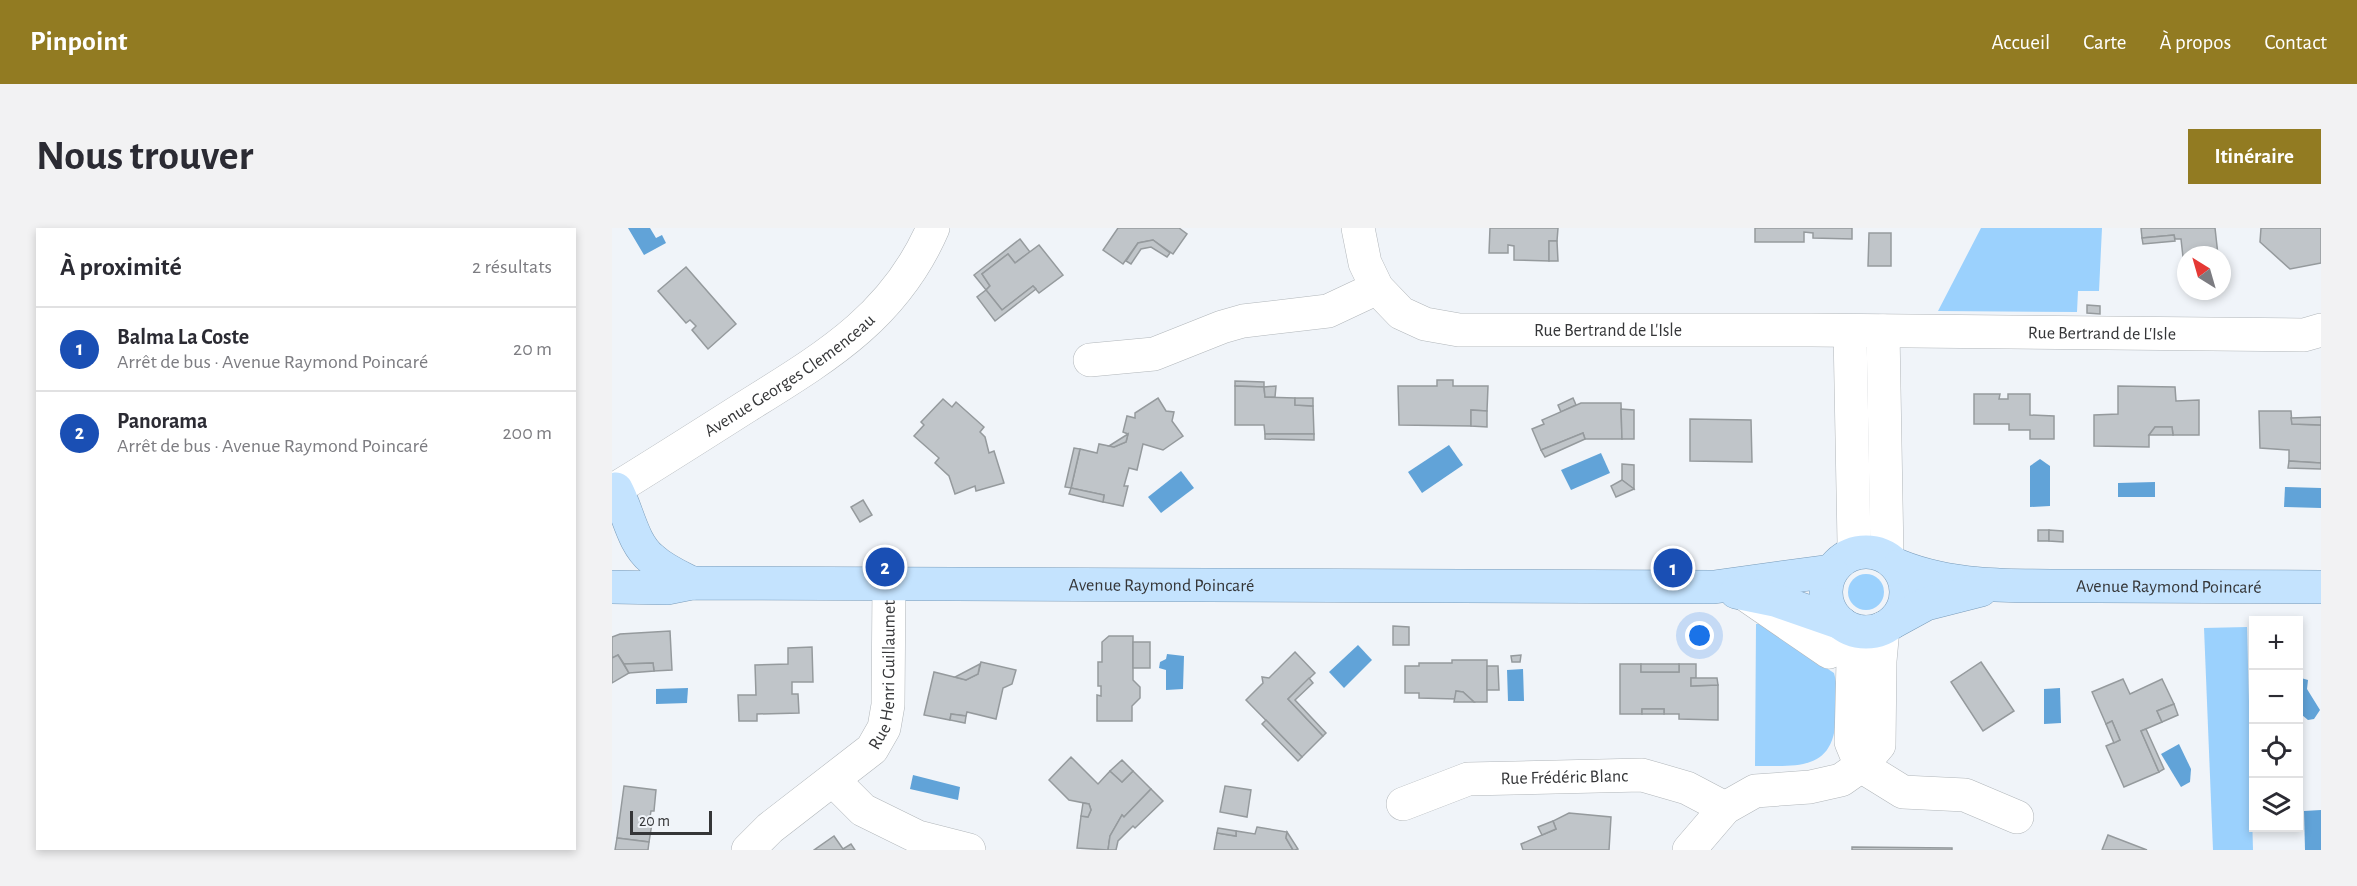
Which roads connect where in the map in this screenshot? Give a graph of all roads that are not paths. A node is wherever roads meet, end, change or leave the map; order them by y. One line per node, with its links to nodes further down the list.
1 (933, 228): 8 (street, Avenue Georges Clemenceau)
2 (1358, 228): 3 (street, Rue Bertrand de L'Isle)
3 (1377, 288): 5 (street, Rue Bertrand de L'Isle); 7 (street)
4 (2321, 330): 6 (street, Rue Bertrand de L'Isle)
5 (1850, 331): 6 (street, Rue Bertrand de L'Isle); 10 (street)
6 (1884, 331): 9 (street)
7 (1090, 360)
8 (614, 490): 12 (main road)
9 (1893, 561): 10 (main road); 14 (main road, Avenue Raymond Poincaré); 17 (main road)
10 (1842, 562): 16 (main road, Avenue Raymond Poincaré); 17 (main road)
11 (617, 581): 12 (main road, Avenue Raymond Poincaré)
12 (692, 583): 13 (main road, Avenue Raymond Poincaré)
13 (889, 584): 16 (main road, Avenue Raymond Poincaré); 19 (street, Rue Henri Guillaumet)
14 (2015, 585): 15 (main road, Avenue Raymond Poincaré); 17 (main road, Avenue Raymond Poincaré)
15 (2321, 587)
16 (1729, 591): 17 (main road, Avenue Raymond Poincaré)
17 (1864, 629): 18 (street)
18 (1861, 766): 21 (street); 22 (street)
19 (833, 780): 23 (street, Rue Henri Guillaumet); 24 (street)
20 (1403, 804): 21 (street, Rue Frédéric Blanc)
21 (1725, 808): 25 (street)
22 (2017, 817)
23 (748, 850)
24 (969, 850)
25 (1689, 850)

